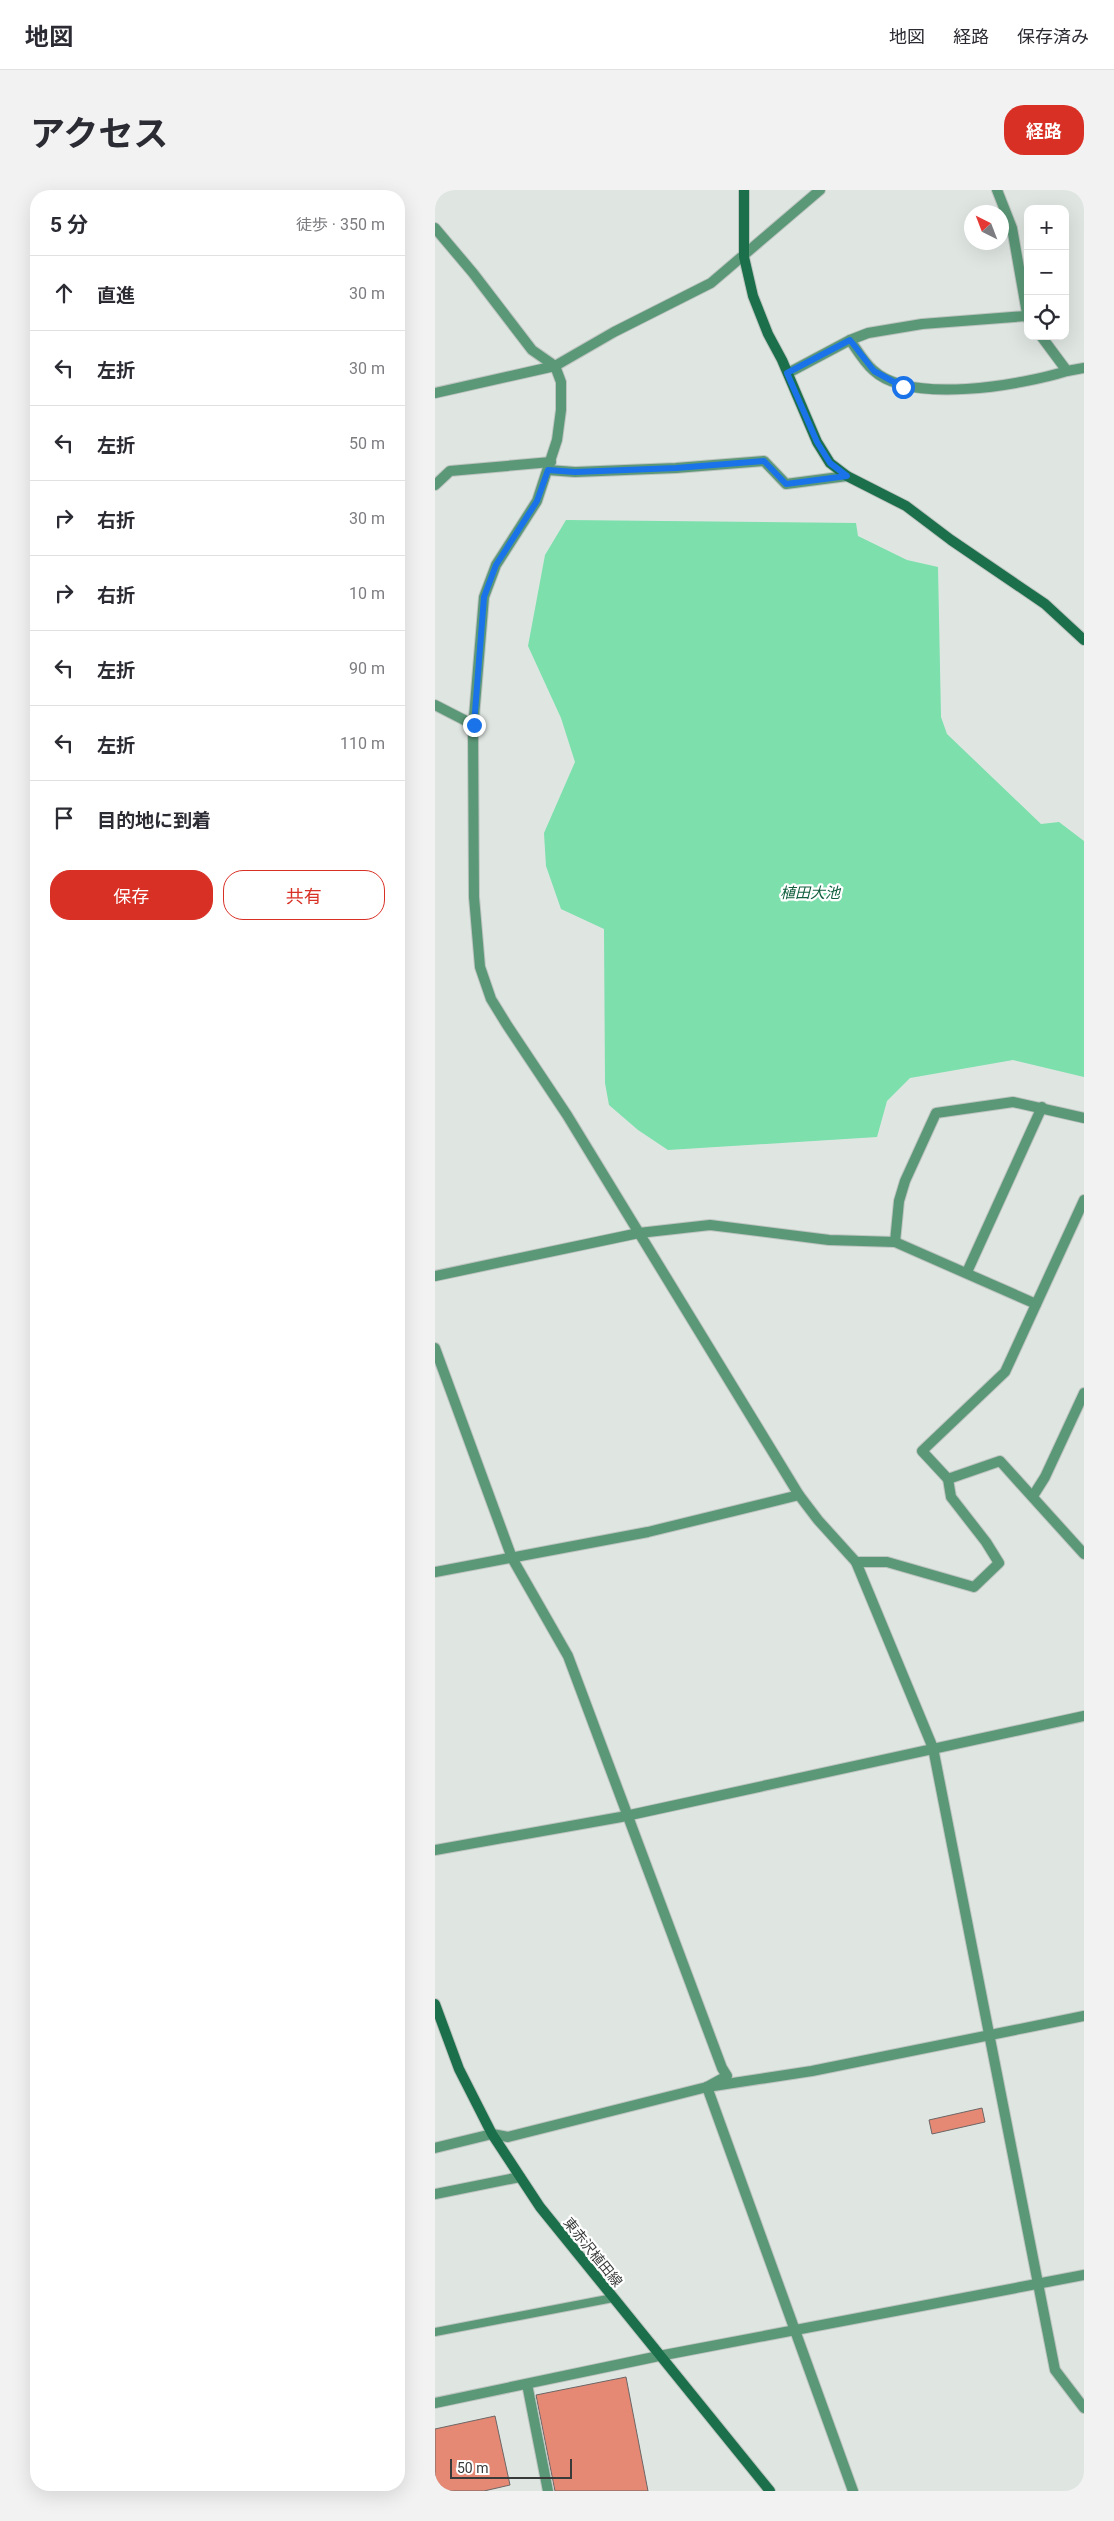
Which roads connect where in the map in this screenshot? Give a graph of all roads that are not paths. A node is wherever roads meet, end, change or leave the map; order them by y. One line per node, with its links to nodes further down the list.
1 (744, 190): 5 (street)
2 (820, 190): 5 (street)
3 (997, 190): 6 (street)
4 (435, 228): 10 (street)
5 (744, 257): 10 (street); 13 (street)
6 (1024, 299)
7 (1024, 317): 8 (street)
8 (850, 340): 12 (street); 13 (street)
9 (1044, 340): 12 (street)
10 (555, 366): 14 (street); 15 (street)
11 (1084, 368): 12 (street)
12 (1067, 371)
13 (787, 373): 16 (street)
14 (435, 393)
15 (549, 466): 16 (street); 17 (street); 20 (street)
16 (847, 476): 18 (street)
17 (435, 485)
18 (1084, 640)
19 (435, 705): 20 (street)
20 (474, 725): 24 (street)
21 (1042, 1107): 22 (street); 25 (street); 26 (street)
22 (1084, 1118)
23 (1084, 1200): 28 (street)
24 (639, 1234): 25 (street); 27 (street); 32 (street)
25 (895, 1242): 26 (street)
26 (967, 1272): 28 (street)
27 (435, 1276)
28 (1036, 1304): 31 (street)
29 (435, 1348): 35 (street)
30 (1084, 1393): 33 (street)
31 (948, 1479): 33 (street); 36 (street)
32 (799, 1495): 35 (street); 36 (street)
33 (1033, 1496): 34 (street)
34 (1084, 1554)
35 (512, 1558): 37 (street); 40 (street)
36 (856, 1562): 39 (street)
37 (435, 1572)
38 (1084, 1716): 39 (street)
39 (933, 1748): 40 (street); 44 (street)
40 (627, 1816): 41 (street); 45 (street)
41 (435, 1850)
42 (435, 2004): 46 (street, 東赤沢植田線)
43 (1084, 2016): 44 (street)
44 (991, 2035): 45 (street); 51 (street)
45 (707, 2088): 46 (street); 53 (street)
46 (492, 2134): 47 (street); 48 (street, 東赤沢植田線)
47 (435, 2148)
48 (520, 2177): 49 (street); 52 (street, 東赤沢植田線)
49 (435, 2194)
50 (1084, 2275): 51 (street)
51 (1037, 2284): 53 (street); 58 (street)
52 (613, 2298): 54 (lane); 55 (street, 東赤沢植田線)
53 (794, 2331): 55 (street); 61 (street)
54 (435, 2332)
55 (659, 2356): 56 (street); 60 (street, 東赤沢植田線)
56 (527, 2384): 57 (street); 59 (street)
57 (435, 2403)
58 (1084, 2408)
59 (548, 2491)
60 (770, 2491)
61 (853, 2491)

